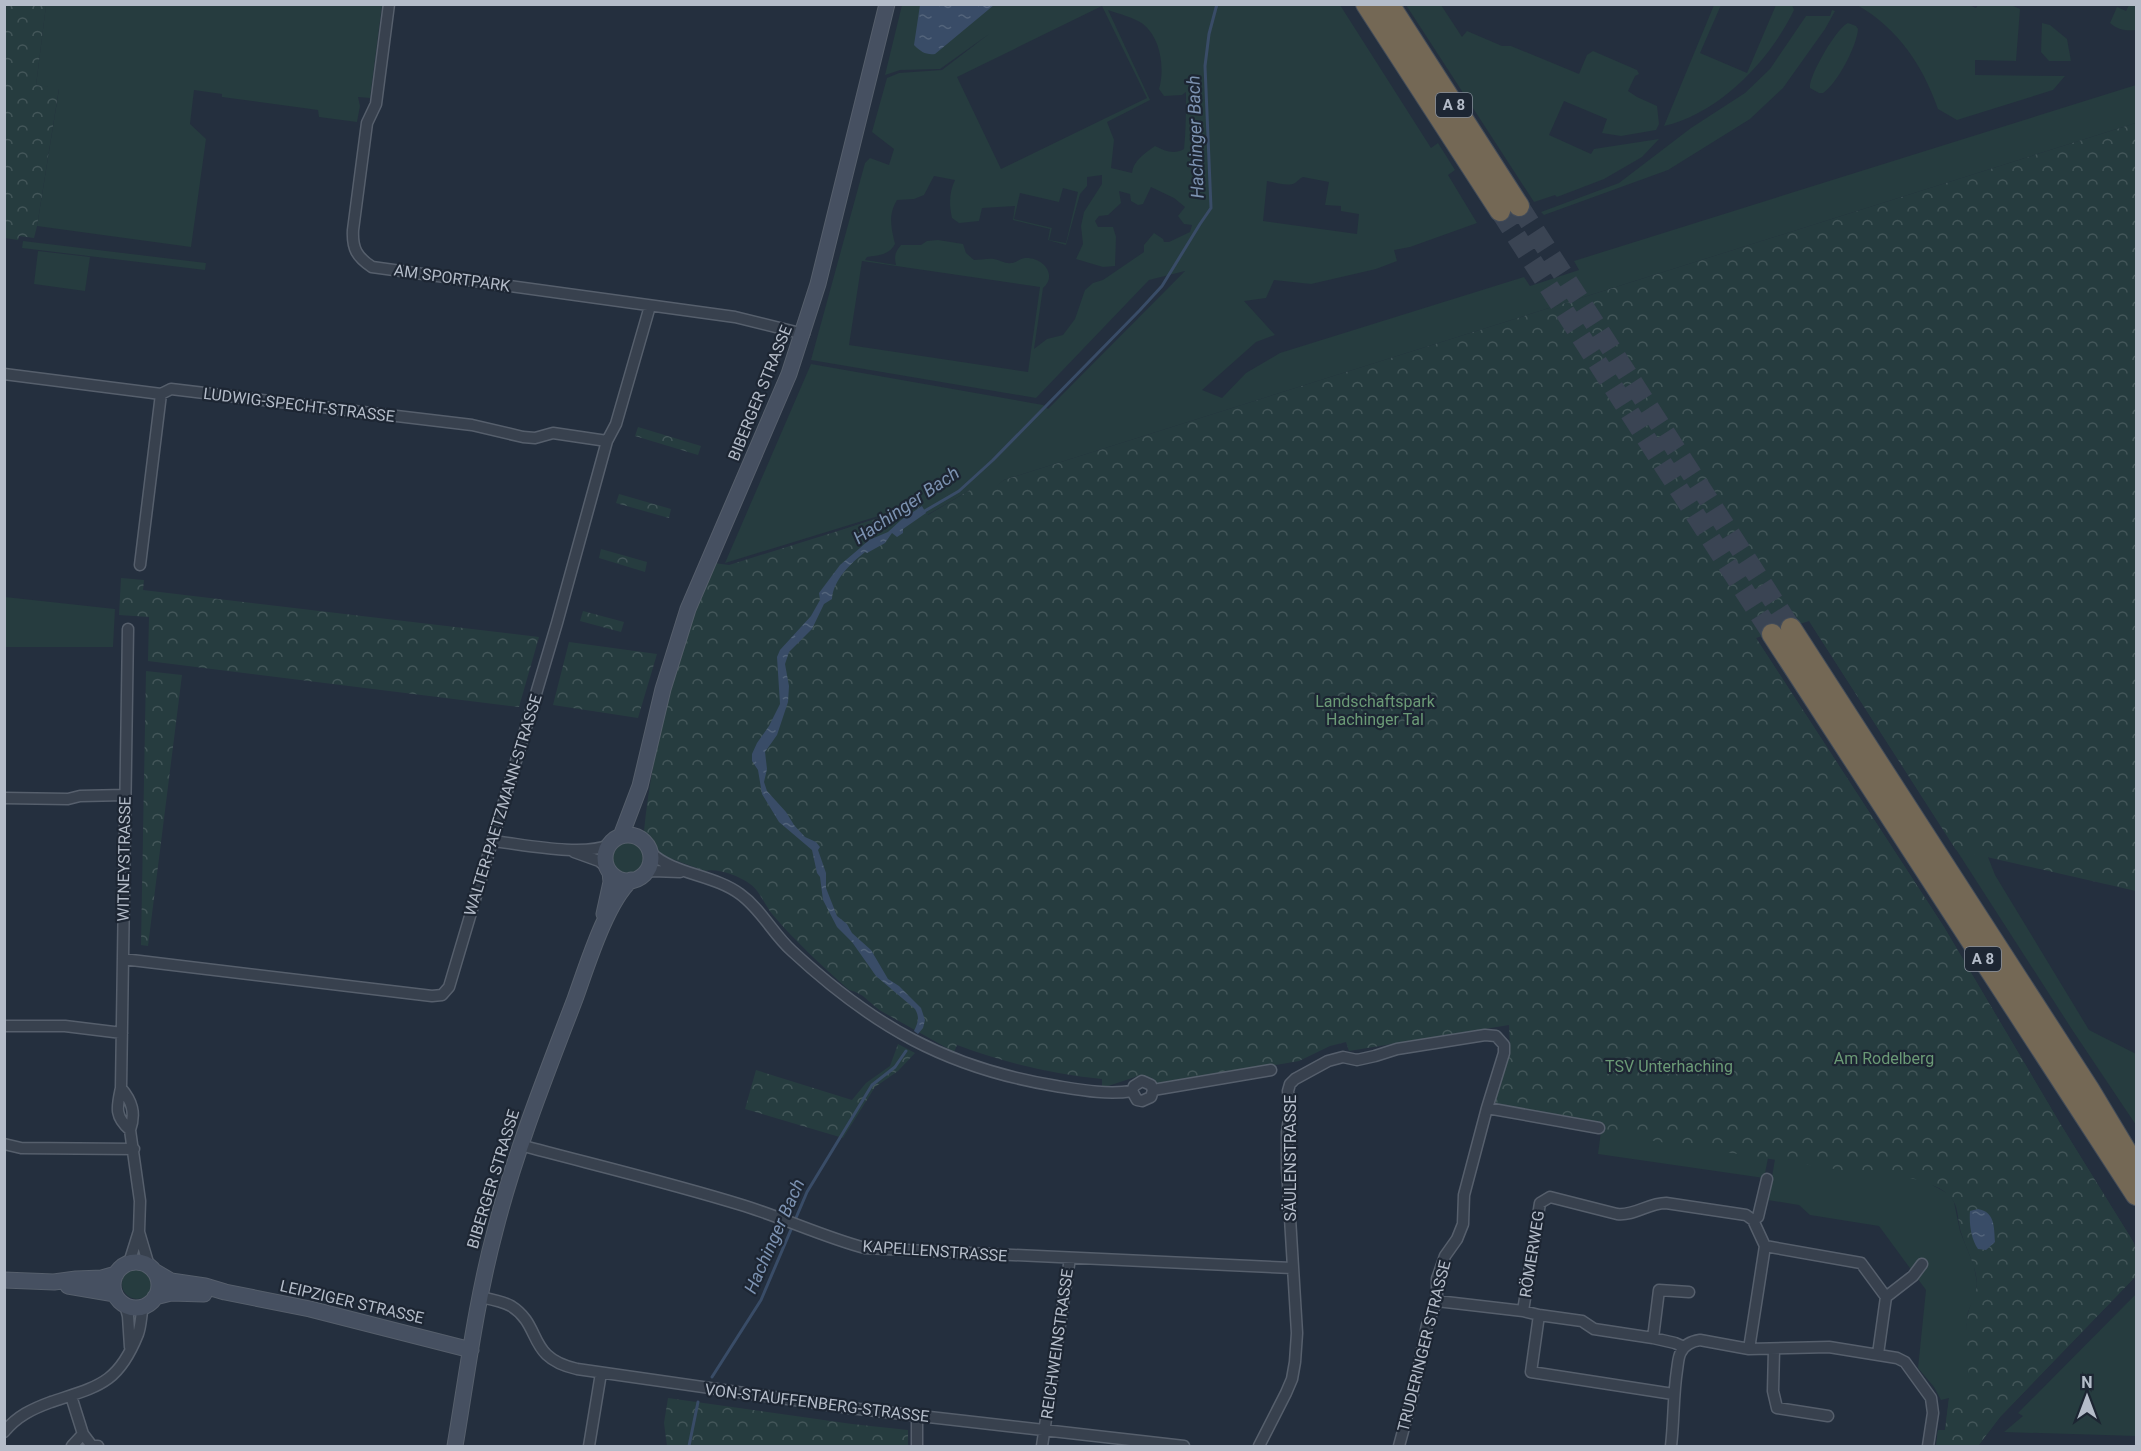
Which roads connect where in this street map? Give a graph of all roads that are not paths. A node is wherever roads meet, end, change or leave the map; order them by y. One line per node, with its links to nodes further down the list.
1 (389, 4): 7 (street, AM SPORTPARK)
2 (887, 4): 8 (main road, BIBERGER STRASSE)
3 (1366, 4): 6 (highway, A 8)
4 (1389, 4): 5 (highway, A 8)
5 (1519, 206)
6 (1500, 211)
7 (650, 306): 8 (street, AM SPORTPARK); 11 (street, WALTER-PAETZMANN-STRASSE)
8 (804, 334): 14 (main road, BIBERGER STRASSE)
9 (4, 374): 10 (street, LUDWIG-SPECHT-STRASSE)
10 (161, 394): 11 (street, LUDWIG-SPECHT-STRASSE); 12 (street)
11 (607, 441): 19 (street, WALTER-PAETZMANN-STRASSE)
12 (140, 565)
13 (128, 629): 15 (street, WITNEYSTRASSE)
14 (640, 786): 17 (main road, BIBERGER STRASSE); 18 (main road, BIBERGER STRASSE)
15 (125, 795): 16 (street); 26 (street, WITNEYSTRASSE)
16 (4, 798)
17 (641, 839): 18 (main road); 21 (main road)
18 (615, 840): 20 (street); 22 (main road)
19 (492, 841): 20 (street); 26 (street, WALTER-PAETZMANN-STRASSE)
20 (568, 850): 22 (street)
21 (650, 852): 23 (street); 24 (main road)
22 (608, 870): 24 (main road); 25 (main road, BIBERGER STRASSE)
23 (689, 872): 24 (street); 30 (street)
24 (638, 876): 25 (main road, BIBERGER STRASSE)
25 (600, 931): 34 (main road, BIBERGER STRASSE)
26 (123, 960): 28 (street, WITNEYSTRASSE)
27 (4, 1026): 28 (street)
28 (122, 1033): 35 (street, WITNEYSTRASSE)
29 (1501, 1041): 31 (street, TRUDERINGER STRASSE); 45 (street, SÄULENSTRASSE)
30 (1271, 1070)
31 (1487, 1108): 32 (street); 55 (street, TRUDERINGER STRASSE)
32 (1599, 1128)
33 (4, 1144): 35 (street)
34 (520, 1145): 42 (street, KAPELLENSTRASSE); 52 (main road, BIBERGER STRASSE)
35 (134, 1149): 40 (street, WITNEYSTRASSE)
36 (2136, 1167): 38 (highway, A 8)
37 (1767, 1179): 39 (street)
38 (2136, 1195)
39 (1753, 1220): 41 (street); 57 (street, RÖMERWEG)
40 (138, 1231): 43 (street, WITNEYSTRASSE); 46 (street, WITNEYSTRASSE)
41 (1765, 1246): 53 (street); 62 (street)
42 (1070, 1258): 45 (street, KAPELLENSTRASSE); 71 (street, REICHWEINSTRASSE)
43 (129, 1263): 46 (main road); 47 (main road)
44 (1922, 1264): 53 (street)
45 (1292, 1268): 82 (street, SÄULENSTRASSE)
46 (152, 1269): 50 (main road, LEIPZIGER STRASSE); 56 (main road)
47 (116, 1274): 49 (main road); 54 (main road)
48 (4, 1280): 49 (main road)
49 (54, 1282): 54 (main road)
50 (225, 1292): 56 (main road, LEIPZIGER STRASSE); 64 (main road, LEIPZIGER STRASSE)
51 (1689, 1292): 59 (street)
52 (480, 1297): 64 (main road, BIBERGER STRASSE); 66 (street, VON-STAUFFENBERG-STRASSE)
53 (1886, 1297): 65 (street)
54 (120, 1299): 56 (main road); 60 (street)
55 (1437, 1301): 57 (street); 83 (street, TRUDERINGER STRASSE)
56 (149, 1302): 60 (street)
57 (1522, 1311): 58 (street)
58 (1539, 1316): 59 (street); 67 (street)
59 (1653, 1338): 61 (street)
60 (130, 1347): 68 (street)
61 (1684, 1347): 62 (street); 67 (street)
62 (1749, 1349): 63 (street)
63 (1774, 1349): 65 (street); 70 (street)
64 (471, 1350): 77 (main road, BIBERGER STRASSE)
65 (1878, 1354): 85 (street)
66 (601, 1373): 69 (street, VON-STAUFFENBERG-STRASSE); 78 (street)
67 (1673, 1394): 84 (street)
68 (71, 1396): 72 (street); 73 (street)
69 (917, 1416): 71 (street, VON-STAUFFENBERG-STRASSE); 79 (street)
70 (1828, 1416)
71 (1044, 1430): 80 (street, REICHWEINSTRASSE); 81 (street, VON-STAUFFENBERG-STRASSE)
72 (4, 1432)
73 (83, 1434): 74 (street); 75 (street)
74 (72, 1446)
75 (91, 1446): 76 (street)
76 (98, 1446)
77 (455, 1446)
78 (589, 1446)
79 (917, 1446)
80 (1042, 1446)
81 (1184, 1446)
82 (1259, 1446)
83 (1399, 1446)
84 (1671, 1446)
85 (1928, 1446)

